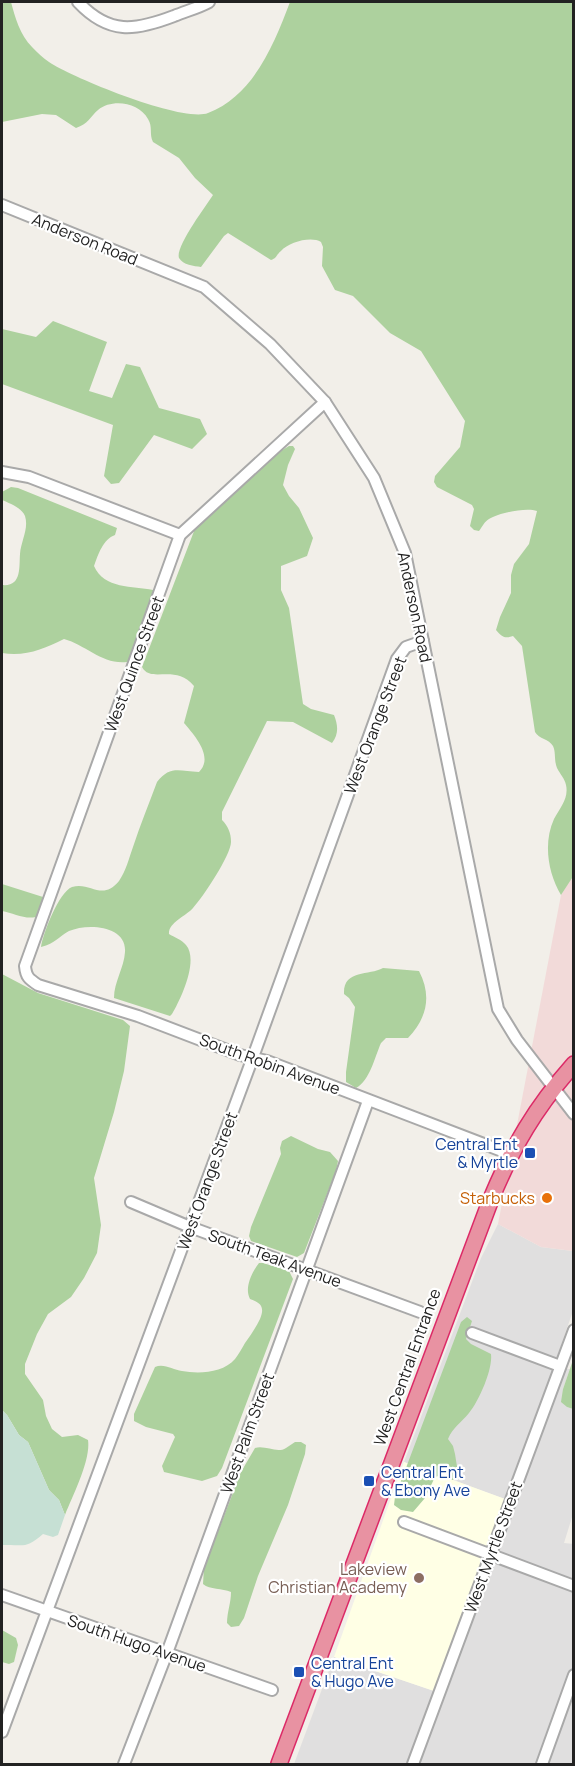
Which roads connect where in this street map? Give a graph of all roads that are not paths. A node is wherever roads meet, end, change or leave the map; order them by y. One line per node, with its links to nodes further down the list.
1 (78, 2): 2 (street)
2 (209, 2)
3 (2, 206): 4 (street, Anderson Road)
4 (325, 402): 6 (street, West Quince Street); 7 (street, Anderson Road)
5 (2, 472): 6 (street)
6 (180, 535): 8 (street, West Quince Street)
7 (423, 641): 9 (street, West Orange Street); 11 (street, Anderson Road)
8 (28, 979): 9 (street, South Robin Avenue)
9 (253, 1057): 12 (street, South Robin Avenue); 16 (street, West Orange Street)
10 (573, 1064): 11 (highway, West Central Entrance)
11 (554, 1087): 13 (street, Anderson Road); 14 (highway, West Central Entrance)
12 (368, 1101): 14 (street, South Robin Avenue); 17 (street, West Palm Street)
13 (573, 1114)
14 (510, 1154): 33 (highway, West Central Entrance)
15 (131, 1202): 16 (street, South Teak Avenue)
16 (190, 1227): 17 (street, South Teak Avenue); 26 (street, West Orange Street)
17 (305, 1269): 18 (street, South Teak Avenue); 27 (street, West Palm Street)
18 (420, 1312)
19 (573, 1330): 21 (street, West Myrtle Street)
20 (472, 1333): 21 (street)
21 (560, 1366): 23 (street, West Myrtle Street)
22 (404, 1522): 23 (street)
23 (490, 1553): 24 (street); 34 (street, West Myrtle Street)
24 (573, 1586)
25 (2, 1595): 26 (street, South Hugo Avenue)
26 (45, 1611): 27 (street, South Hugo Avenue); 30 (street, West Orange Street)
27 (167, 1653): 29 (street, South Hugo Avenue); 32 (street, West Palm Street)
28 (573, 1675): 31 (street)
29 (272, 1690)
30 (2, 1732)
31 (543, 1762): 35 (street)
32 (124, 1764)
33 (279, 1764)
34 (413, 1764)
35 (556, 1764)

